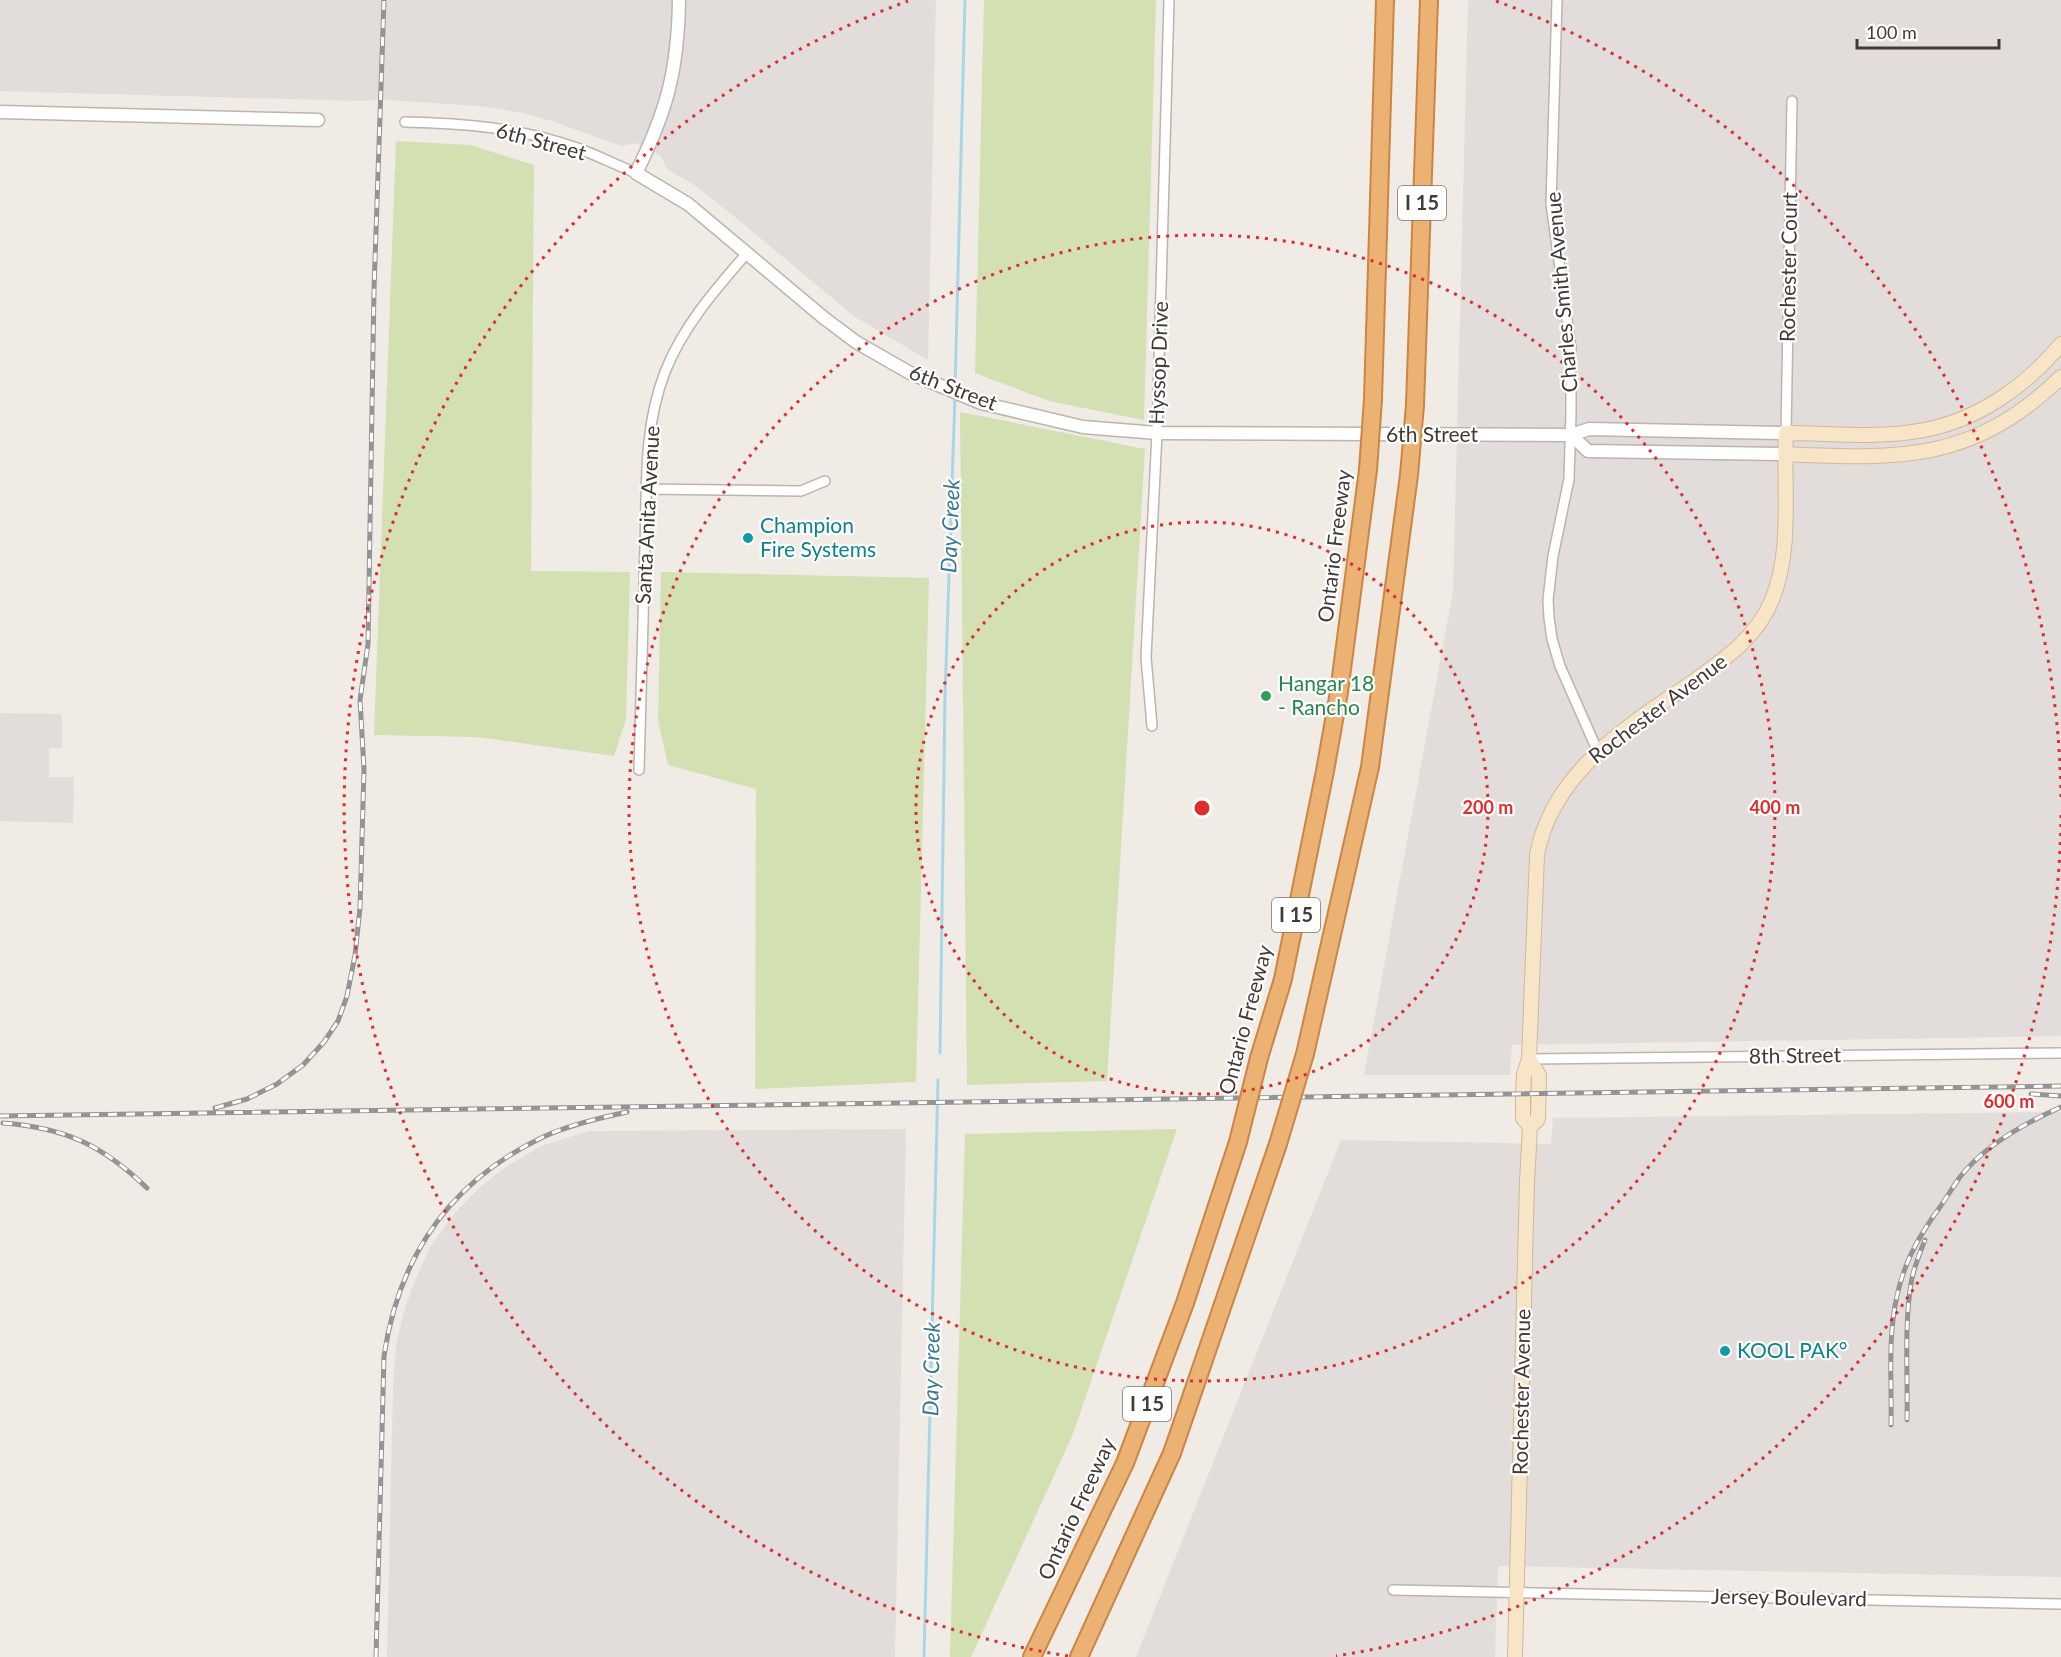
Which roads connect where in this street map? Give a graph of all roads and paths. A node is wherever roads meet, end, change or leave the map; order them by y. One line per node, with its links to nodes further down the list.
1 (679, 0): 10 (street)
2 (1169, 0): 14 (street, Hyssop Drive)
3 (1385, 0): 28 (highway, Ontario Freeway / I 15, bridge)
4 (1429, 0): 29 (highway, I 15, bridge)
5 (1557, 0): 16 (street, Charles Smith Avenue)
6 (1792, 101): 15 (street, Rochester Court)
7 (0, 112): 8 (street)
8 (318, 120)
9 (405, 122): 10 (street, 6th Street)
10 (636, 173): 11 (street, 6th Street)
11 (747, 254): 14 (street, 6th Street); 19 (street, Santa Anita Avenue)
12 (2061, 344): 15 (main road, 6th Street)
13 (2061, 377): 17 (main road)
14 (1157, 433): 16 (street, 6th Street); 20 (street, Hyssop Drive)
15 (1786, 433): 16 (street, 6th Street); 17 (main road, Rochester Avenue)
16 (1571, 435): 17 (street); 21 (street, Charles Smith Avenue)
17 (1785, 454): 21 (main road, Rochester Avenue)
18 (825, 481): 19 (street)
19 (646, 489): 22 (street, Santa Anita Avenue)
20 (1152, 726)
21 (1598, 752): 24 (main road, Rochester Avenue)
22 (639, 770)
23 (2061, 1053): 24 (street, 8th Street)
24 (1529, 1059): 26 (main road, Rochester Avenue)
25 (1393, 1590): 26 (street, Jersey Boulevard)
26 (1517, 1593): 27 (street, Jersey Boulevard); 30 (main road, Rochester Avenue)
27 (2061, 1604)
28 (1032, 1657)
29 (1080, 1657)
30 (1515, 1657)

